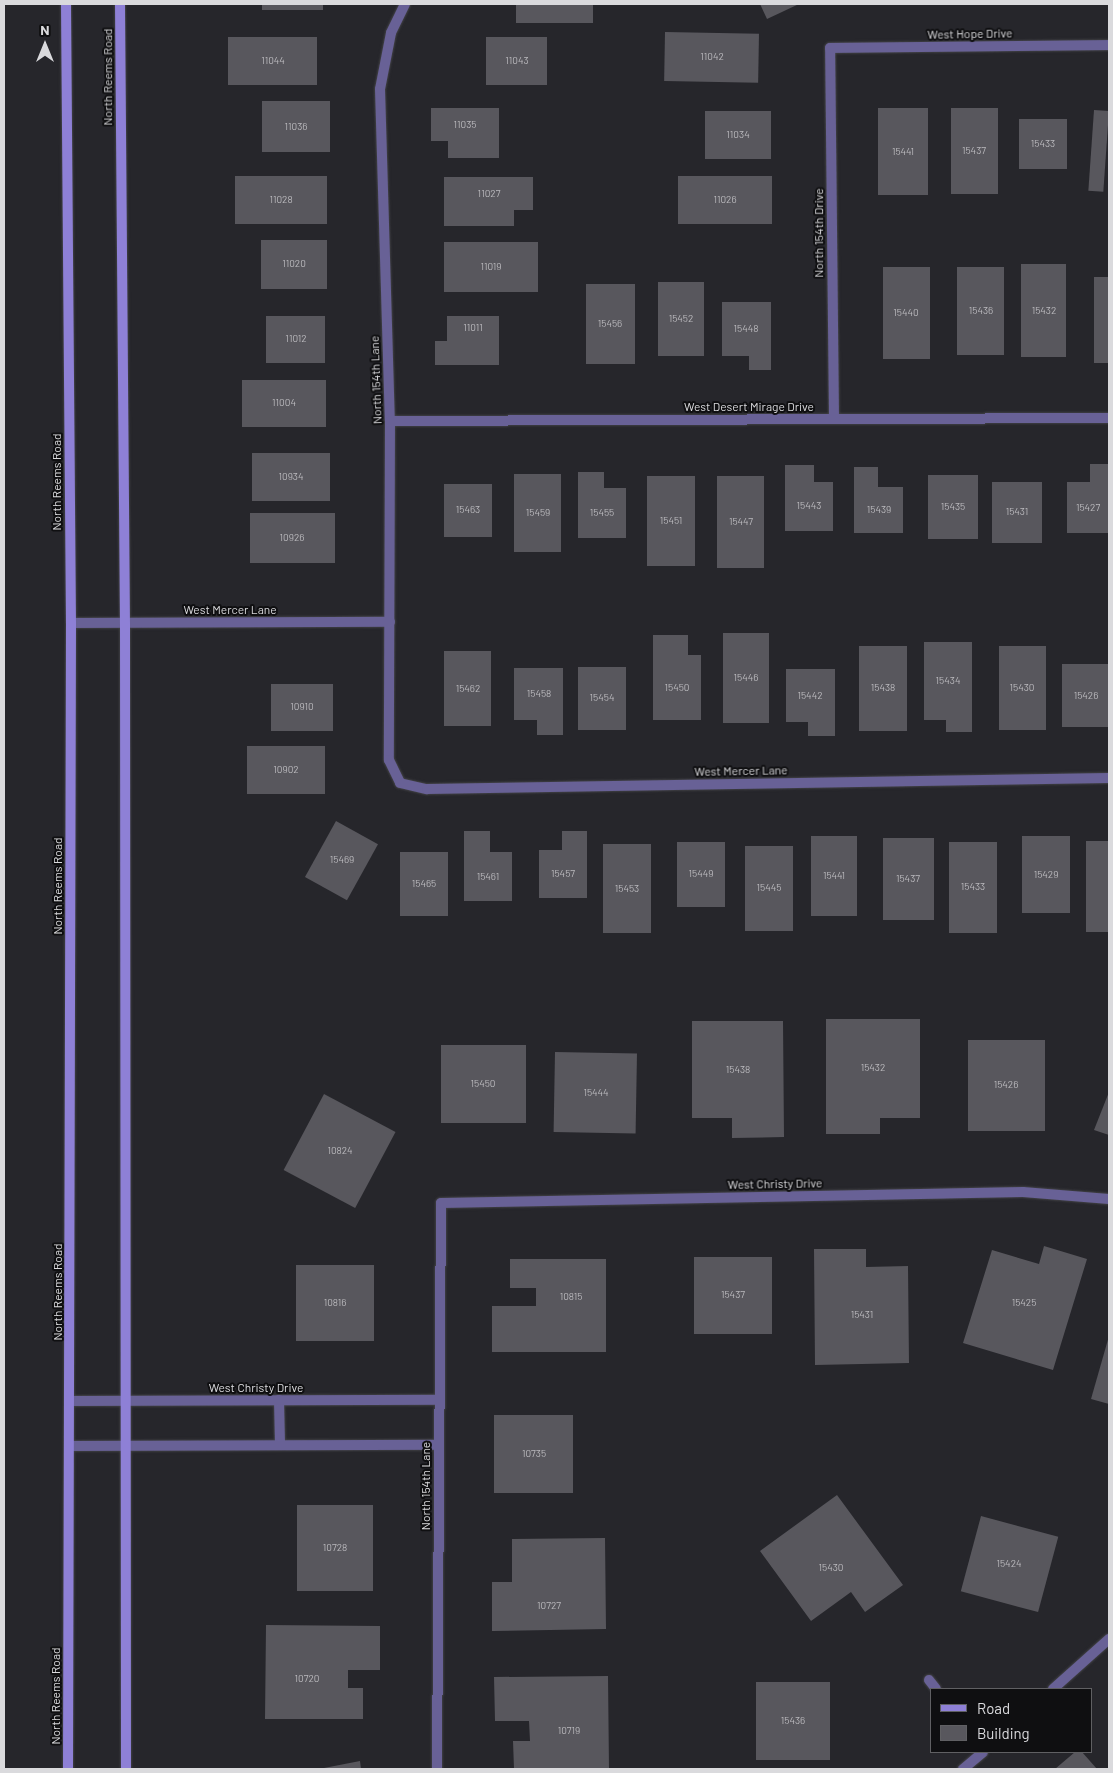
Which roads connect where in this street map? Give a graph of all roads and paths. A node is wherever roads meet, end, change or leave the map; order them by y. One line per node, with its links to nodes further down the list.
1 (66, 4): 9 (main road, North Reems Road)
2 (120, 4): 11 (main road, North Reems Road)
3 (405, 4): 8 (street, North 154th Lane)
4 (1109, 45): 5 (street, West Hope Drive)
5 (830, 48): 7 (street, North 154th Drive)
6 (1109, 418): 7 (street, West Desert Mirage Drive)
7 (834, 419): 8 (street, West Desert Mirage Drive)
8 (390, 422): 10 (street, North 154th Lane)
9 (70, 622): 11 (street, West Mercer Lane); 18 (main road, North Reems Road)
10 (390, 622): 11 (street, West Mercer Lane); 12 (street, North 154th Lane)
11 (125, 624): 19 (main road, North Reems Road)
12 (388, 760): 13 (street, West Mercer Lane)
13 (1109, 778)
14 (1109, 1199): 15 (street, West Christy Drive)
15 (441, 1203): 17 (street, North 154th Lane)
16 (279, 1400): 17 (street, West Christy Drive); 19 (street, West Christy Drive); 21 (street)
17 (440, 1400): 20 (street, North 154th Lane)
18 (71, 1401): 19 (street, West Christy Drive); 22 (main road, North Reems Road)
19 (126, 1401): 23 (main road, North Reems Road)
20 (438, 1444): 21 (street); 31 (street, North 154th Lane)
21 (280, 1445): 23 (street)
22 (71, 1446): 23 (street); 29 (main road, North Reems Road)
23 (126, 1446): 30 (main road, North Reems Road)
24 (1109, 1638): 27 (street)
25 (929, 1680): 26 (street)
26 (935, 1688)
27 (1054, 1688)
28 (982, 1753): 32 (street)
29 (68, 1769)
30 (126, 1769)
31 (438, 1769)
32 (962, 1769)

